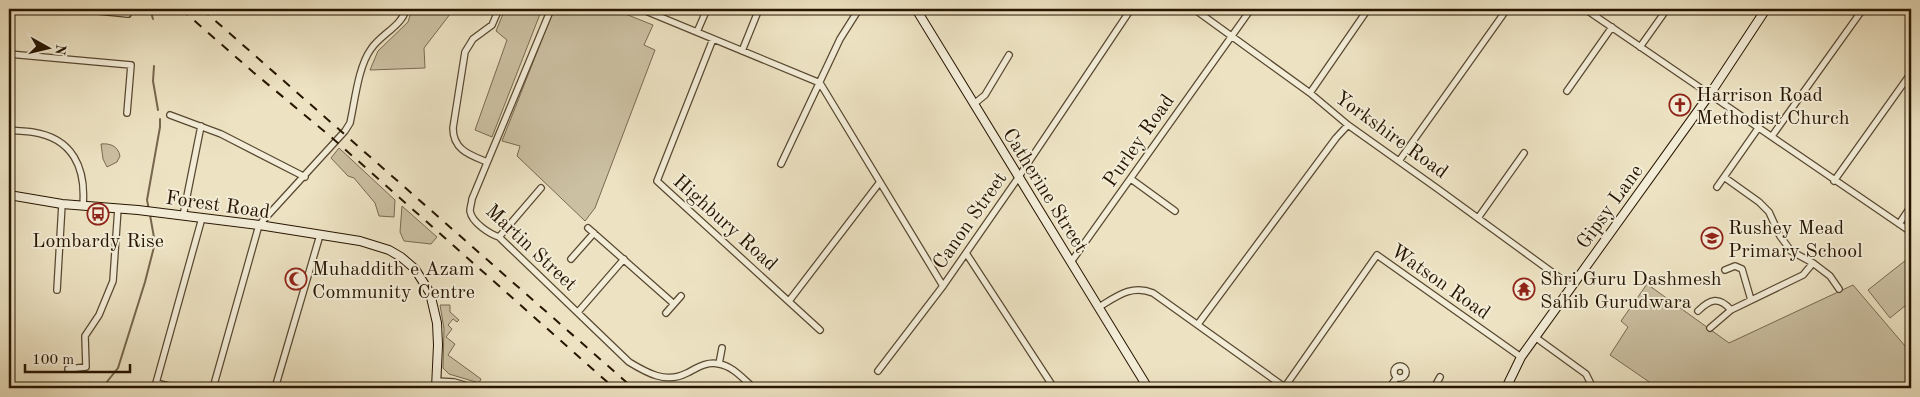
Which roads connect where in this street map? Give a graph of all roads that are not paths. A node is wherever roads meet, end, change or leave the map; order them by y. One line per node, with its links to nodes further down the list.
1 (78, 9): 21 (street)
2 (406, 9): 48 (street)
3 (499, 9): 46 (street)
4 (551, 9): 46 (street, Martin Street)
5 (641, 9): 20 (street)
6 (707, 9): 24 (street)
7 (759, 9): 28 (street)
8 (859, 9): 32 (street)
9 (916, 9): 36 (street, Catherine Street)
10 (1131, 9): 50 (street, Canon Street)
11 (1194, 9): 25 (street, Yorkshire Road)
12 (1251, 9): 25 (street, Purley Road)
13 (1368, 9): 34 (street)
14 (1506, 9): 45 (street)
15 (1585, 9): 22 (street)
16 (1601, 9): 22 (street)
17 (1667, 9): 27 (street)
18 (1766, 9): 35 (street, Gipsy Lane)
19 (1863, 9): 43 (street)
20 (653, 11): 24 (street)
21 (128, 14)
22 (1596, 16): 23 (street)
23 (1612, 27): 27 (street); 33 (street)
24 (697, 32): 26 (street)
25 (1232, 36): 34 (street, Yorkshire Road); 51 (street, Purley Road)
26 (713, 39): 28 (street); 82 (street, Highbury Road)
27 (1640, 46): 35 (street)
28 (742, 51): 32 (street)
29 (9, 54): 37 (street)
30 (1009, 55): 36 (street)
31 (1911, 73): 52 (street)
32 (820, 83): 47 (street); 53 (street)
33 (1567, 91)
34 (1310, 93): 39 (street, Yorkshire Road)
35 (1710, 94): 41 (street); 77 (street, Gipsy Lane)
36 (974, 104): 50 (street, Catherine Street)
37 (127, 112)
38 (170, 115): 40 (street)
39 (1348, 125): 45 (street, Yorkshire Road); 89 (street)
40 (201, 126): 48 (street); 62 (street)
41 (1759, 127): 43 (street); 49 (street)
42 (9, 130): 58 (street)
43 (1772, 136): 52 (street)
44 (1524, 154): 64 (street)
45 (1399, 161): 64 (street, Yorkshire Road)
46 (487, 162): 69 (street, Martin Street)
47 (781, 164)
48 (305, 177): 66 (street)
49 (1724, 177): 54 (street); 74 (street)
50 (1018, 178): 70 (street, Canon Street); 73 (street, Catherine Street)
51 (1131, 179): 61 (street); 73 (street, Purley Road)
52 (1834, 181): 65 (street)
53 (880, 182): 76 (street); 82 (street)
54 (1717, 186)
55 (541, 188): 69 (street)
56 (9, 195): 57 (street, Forest Road)
57 (62, 204): 58 (street, Forest Road); 79 (street)
58 (83, 205): 60 (street, Forest Road)
59 (1911, 206): 65 (street)
60 (118, 208): 62 (street, Forest Road); 96 (street)
61 (1175, 211)
62 (183, 216): 63 (street, Forest Road)
63 (202, 218): 66 (street, Forest Road); 100 (street)
64 (1478, 218): 77 (street, Yorkshire Road)
65 (1899, 224): 67 (street)
66 (259, 225): 68 (street, Forest Road); 104 (street)
67 (1911, 232)
68 (320, 235): 101 (street, Forest Road); 105 (street)
69 (499, 237): 87 (street, Martin Street)
70 (966, 253): 76 (street, Canon Street); 108 (street)
71 (571, 259): 72 (street)
72 (624, 260): 83 (street); 87 (street)
73 (1072, 262): 84 (street, Catherine Street)
74 (1813, 263): 78 (street); 81 (street)
75 (1725, 270): 81 (street)
76 (942, 286): 97 (street, Canon Street)
77 (1571, 286): 92 (street, Gipsy Lane)
78 (1839, 289)
79 (57, 290)
80 (681, 296): 83 (street)
81 (1751, 300): 85 (street)
82 (789, 301): 91 (street, Highbury Road)
83 (674, 304): 88 (street)
84 (1099, 307): 89 (street); 109 (street, Catherine Street)
85 (1731, 310): 86 (street); 90 (street)
86 (1698, 311)
87 (578, 312): 95 (street, Martin Street)
88 (666, 313)
89 (1198, 324): 110 (street)
90 (1710, 328)
91 (820, 330)
92 (1535, 336): 94 (street, Gipsy Lane); 114 (street)
93 (722, 348): 95 (street)
94 (1521, 357): 110 (street, Watson Road); 113 (street, Gipsy Lane)
95 (720, 364): 107 (street)
96 (68, 369)
97 (878, 371)
98 (1397, 377): 111 (street)
99 (1440, 377): 112 (street)
100 (156, 383): 102 (street); 103 (street)
101 (436, 384): 106 (street)
102 (151, 388)
103 (177, 388)
104 (213, 388)
105 (276, 388)
106 (474, 388)
107 (754, 388)
108 (1054, 388)
109 (1146, 388)
110 (1285, 388)
111 (1389, 388)
112 (1434, 388)
113 (1506, 388)
114 (1594, 388)

